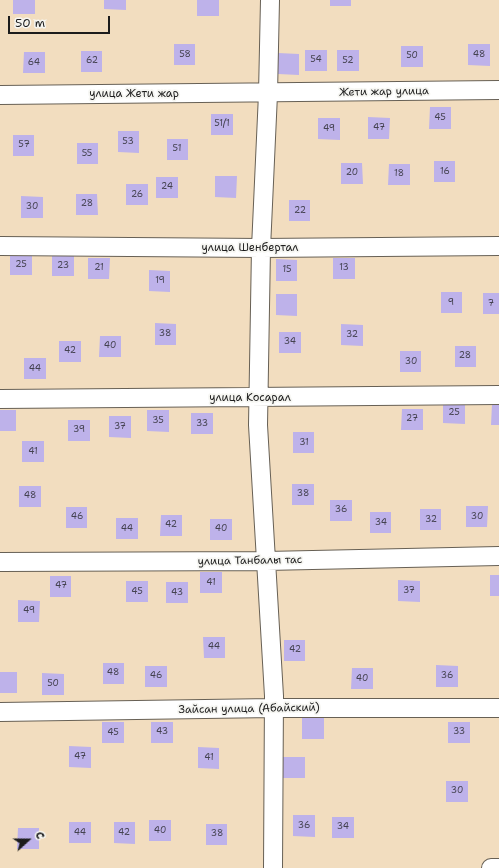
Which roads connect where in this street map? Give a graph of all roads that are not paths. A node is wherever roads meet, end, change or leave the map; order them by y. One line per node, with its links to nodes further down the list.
1 (270, 0): 3 (street)
2 (499, 90): 3 (street, Жети жар улица)
3 (268, 94): 4 (street, улица Жети жар); 7 (street)
4 (0, 95)
5 (0, 246): 7 (street, улица Шенбертал)
6 (499, 246): 7 (street, улица Шенбертал)
7 (261, 248): 9 (street)
8 (499, 395): 9 (street, улица Косарал)
9 (260, 398): 10 (street, улица Косарал); 12 (street)
10 (0, 399)
11 (499, 556): 12 (street, улица Танбалы тас)
12 (266, 561): 13 (street, улица Танбалы тас); 14 (street)
13 (0, 562)
14 (273, 708): 15 (street, Зайсан улица (Абайский)); 16 (street, Зайсан улица (Абайский)); 17 (street)
15 (499, 708)
16 (0, 712)
17 (273, 868)
18 (491, 868): 19 (street)
19 (499, 868)

